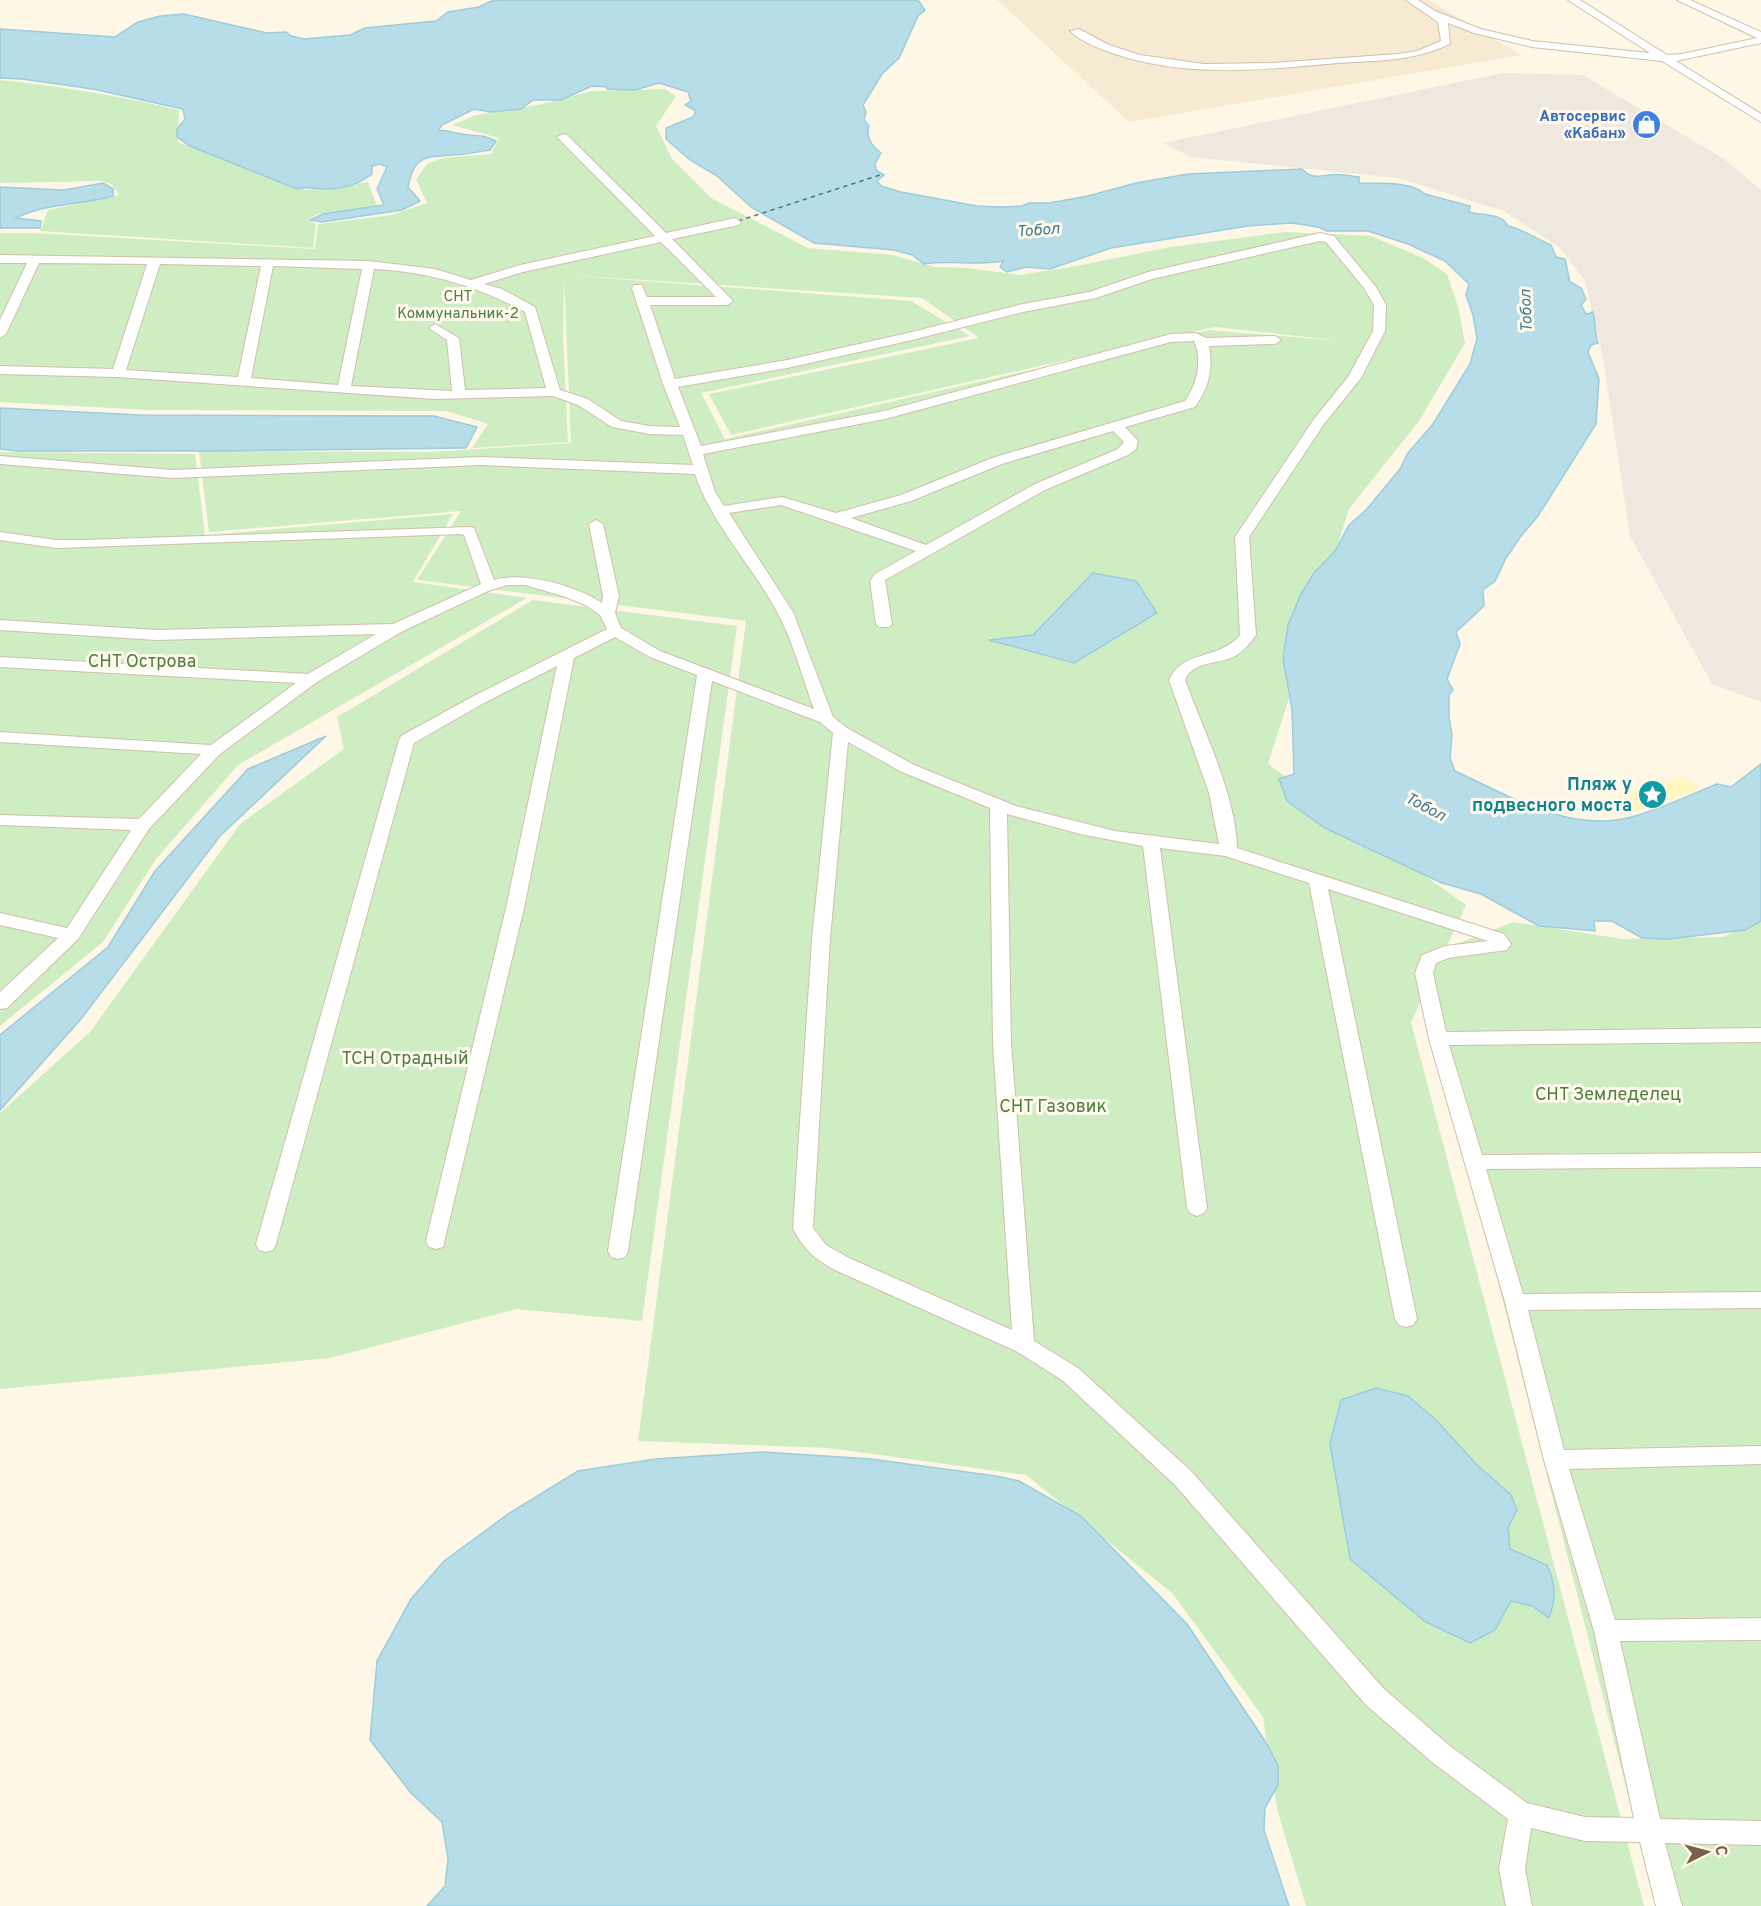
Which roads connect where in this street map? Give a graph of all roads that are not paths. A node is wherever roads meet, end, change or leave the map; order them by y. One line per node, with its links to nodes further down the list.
1 (1411, 0): 4 (street)
2 (1573, 0): 7 (street)
3 (1682, 0): 6 (street)
4 (1431, 13): 5 (street); 7 (street)
5 (1075, 31)
6 (1761, 38): 7 (street)
7 (1665, 58): 8 (street)
8 (1761, 119)
9 (563, 137): 11 (street)
10 (735, 222): 11 (street)
11 (662, 236): 17 (street); 19 (street)
12 (0, 259): 13 (street)
13 (35, 259): 14 (street); 21 (street)
14 (155, 261): 15 (street); 25 (street)
15 (268, 262): 16 (street); 26 (street)
16 (369, 266): 17 (street); 28 (street)
17 (471, 284): 29 (street)
18 (638, 288): 19 (street)
19 (642, 301): 27 (street)
20 (435, 328): 30 (street)
21 (0, 334)
22 (1275, 340): 23 (street)
23 (1202, 342): 31 (street); 33 (street)
24 (0, 370): 25 (street)
25 (118, 373): 26 (street)
26 (244, 381): 28 (street)
27 (670, 384): 32 (street); 58 (street)
28 (344, 390): 30 (street)
29 (554, 392): 30 (street); 32 (street)
30 (459, 395)
31 (1117, 427): 37 (street); 40 (street)
32 (689, 431): 33 (street)
33 (697, 451): 35 (street)
34 (0, 460): 35 (street)
35 (702, 470): 36 (street)
36 (719, 511): 37 (street); 51 (street)
37 (837, 518): 40 (street)
38 (596, 524): 42 (street)
39 (0, 536): 41 (street)
40 (927, 550): 43 (street)
41 (489, 586): 42 (street); 45 (street)
42 (607, 613): 46 (street)
43 (884, 624)
44 (0, 625): 45 (street)
45 (396, 629): 50 (street)
46 (615, 631): 47 (street); 49 (street)
47 (567, 654): 68 (street); 69 (street)
48 (0, 662): 50 (street)
49 (705, 672): 51 (street); 70 (street)
50 (311, 679): 53 (street)
51 (833, 726): 54 (street); 74 (street)
52 (0, 737): 53 (street)
53 (214, 750): 56 (street)
54 (998, 806): 57 (street); 74 (street)
55 (0, 820): 56 (street)
56 (143, 825): 61 (street)
57 (1151, 841): 58 (street); 67 (street)
58 (1228, 851): 59 (street)
59 (1317, 878): 64 (street); 73 (street)
60 (0, 919): 61 (street)
61 (72, 935): 62 (street)
62 (0, 1003)
63 (1761, 1035): 64 (street)
64 (1438, 1039): 66 (street)
65 (1761, 1160): 66 (street)
66 (1474, 1162): 72 (street)
67 (1197, 1208)
68 (436, 1241)
69 (266, 1244)
70 (618, 1251)
71 (1761, 1300): 72 (street)
72 (1515, 1302): 76 (street)
73 (1406, 1319)
74 (1024, 1345): 79 (street)
75 (1761, 1455): 76 (street)
76 (1555, 1460): 78 (street)
77 (1761, 1629): 78 (street)
78 (1606, 1631): 80 (street)
79 (1521, 1814): 80 (street); 82 (street)
80 (1650, 1832): 81 (street); 83 (street)
81 (1761, 1833)
82 (1519, 1906)
83 (1669, 1906)

